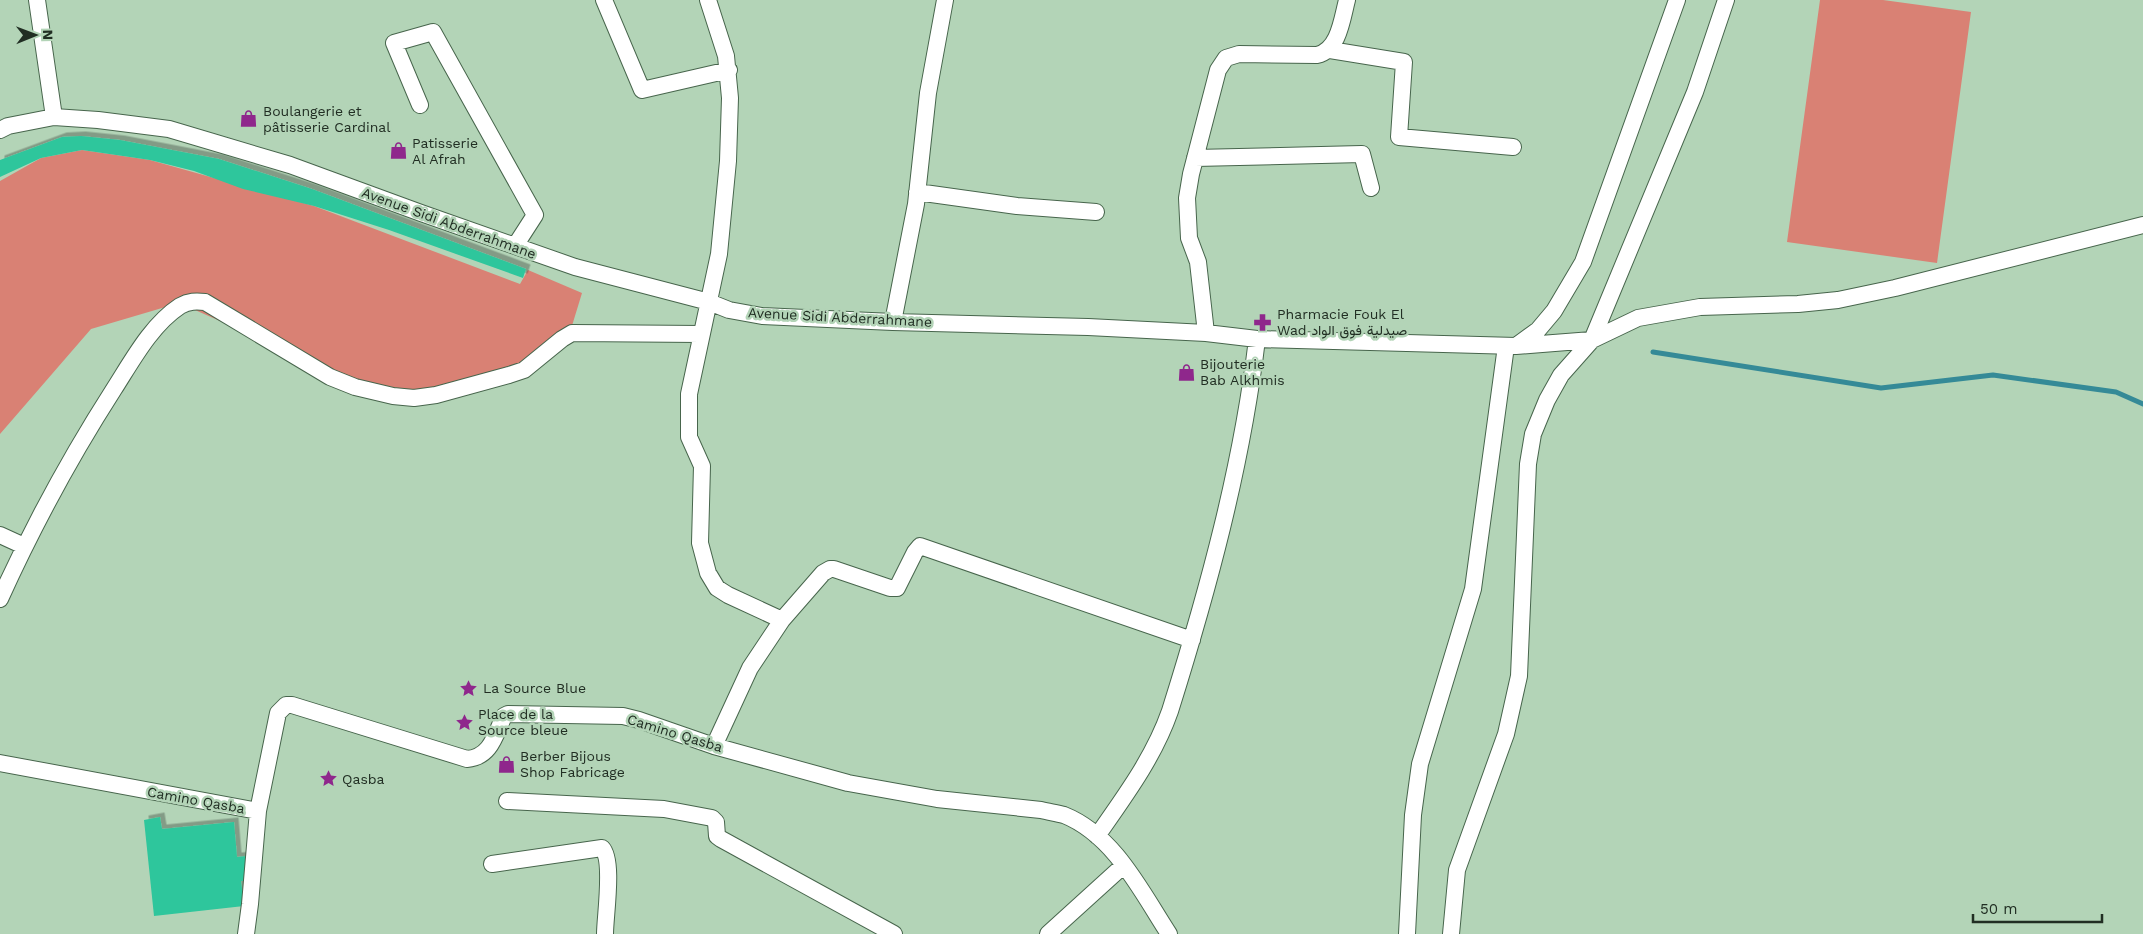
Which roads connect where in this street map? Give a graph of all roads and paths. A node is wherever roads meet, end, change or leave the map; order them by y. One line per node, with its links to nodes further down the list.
1 (37, 0): 11 (street)
2 (604, 0): 9 (street)
3 (708, 0): 9 (street)
4 (945, 0): 16 (street)
5 (1347, 0): 8 (street)
6 (1678, 0): 26 (street)
7 (1726, 0): 25 (street)
8 (1330, 50): 13 (street); 14 (street)
9 (729, 70): 20 (street)
10 (420, 106): 19 (street)
11 (54, 117): 12 (street, Avenue Sidi Abderrahmane); 19 (street, Avenue Sidi Abderrahmane)
12 (3, 127)
13 (1513, 147)
14 (1195, 158): 15 (street); 22 (street)
15 (1371, 188)
16 (917, 192): 17 (street); 21 (street)
17 (1096, 212)
18 (2143, 225): 25 (street)
19 (515, 246): 20 (street, Avenue Sidi Abderrahmane)
20 (709, 302): 21 (street, Avenue Sidi Abderrahmane); 23 (street)
21 (893, 322): 22 (street, Avenue Sidi Abderrahmane)
22 (1206, 333): 24 (street, Avenue Sidi Abderrahmane)
23 (701, 334): 28 (street); 30 (street)
24 (1257, 339): 26 (street, Avenue Sidi Abderrahmane); 31 (street)
25 (1592, 340): 26 (street, Avenue Sidi Abderrahmane); 45 (street)
26 (1510, 346): 44 (street)
27 (0, 535): 28 (street)
28 (24, 546): 29 (street)
29 (0, 599)
30 (782, 620): 31 (street); 32 (street)
31 (1192, 640): 36 (street)
32 (714, 746): 35 (street, Camino Qasba); 36 (street, Camino Qasba)
33 (0, 763): 35 (street, Camino Qasba)
34 (507, 801): 41 (street)
35 (258, 811): 39 (street)
36 (1097, 836): 38 (street, Camino Qasba)
37 (492, 864): 40 (street)
38 (1124, 864): 42 (street); 43 (street, Camino Qasba)
39 (246, 934)
40 (605, 934)
41 (894, 934)
42 (1048, 934)
43 (1169, 934)
44 (1407, 934)
45 (1451, 934)

